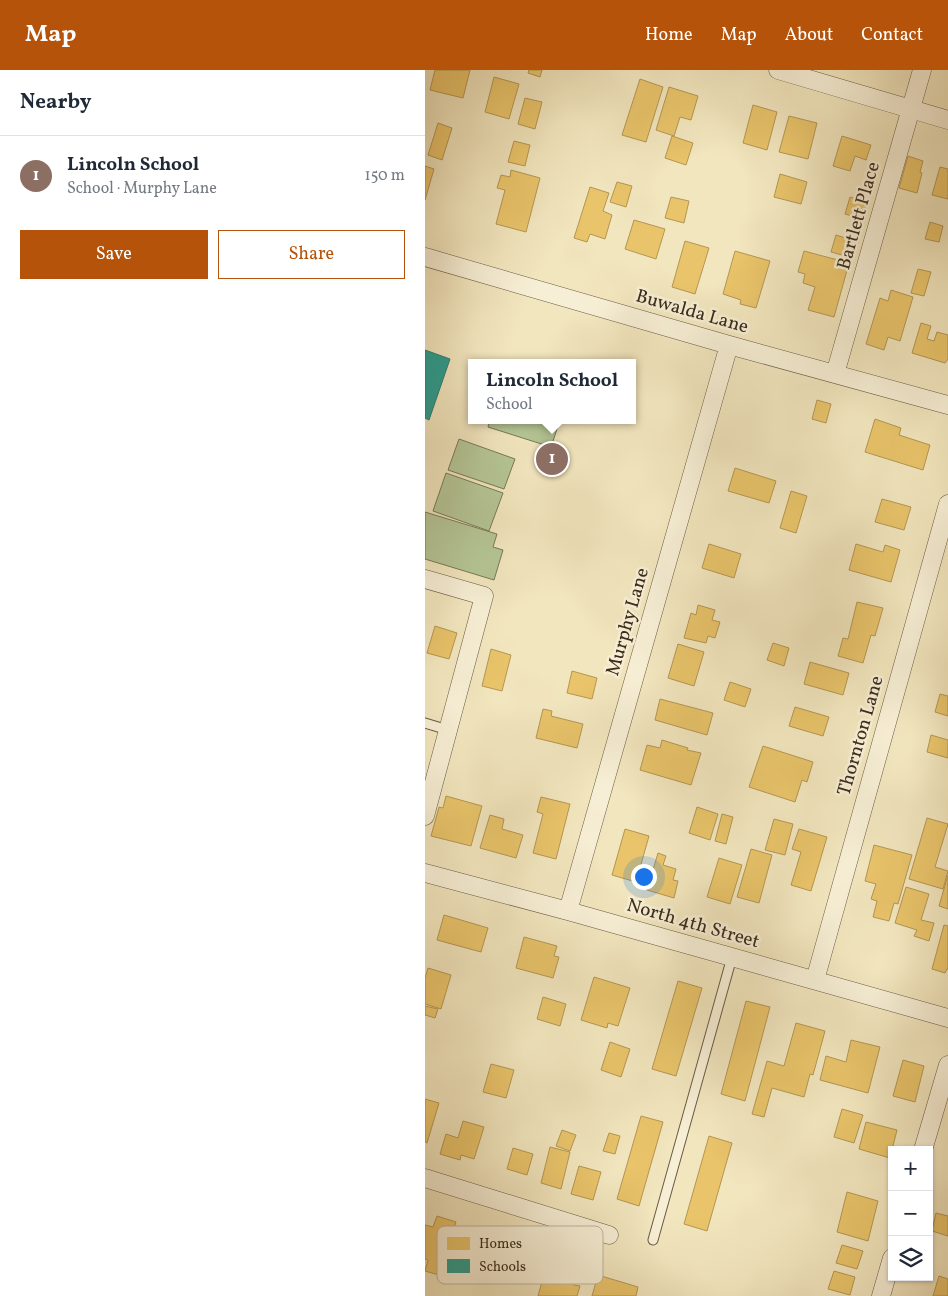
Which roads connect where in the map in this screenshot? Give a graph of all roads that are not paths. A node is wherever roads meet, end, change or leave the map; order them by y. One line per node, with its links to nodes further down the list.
1 (778, 70): 3 (street)
2 (922, 70): 3 (street, Bartlett Place)
3 (911, 110): 4 (street); 7 (street, Bartlett Place)
4 (948, 120)
5 (425, 257): 6 (street, Buwalda Lane)
6 (729, 345): 7 (street, Buwalda Lane); 15 (street, Murphy Lane)
7 (835, 374): 8 (street, Buwalda Lane)
8 (948, 405)
9 (948, 504): 17 (street, Thornton Lane)
10 (425, 578): 12 (street)
11 (425, 723): 12 (lane)
12 (448, 730): 13 (street)
13 (425, 816)
14 (425, 873): 15 (street, North 4th Street)
15 (568, 911): 16 (street, North 4th Street)
16 (732, 957): 17 (street, North 4th Street); 25 (lane)
17 (815, 980): 18 (street, North 4th Street)
18 (948, 1018)
19 (948, 1065): 20 (street)
20 (924, 1146)
21 (425, 1178): 22 (street)
22 (580, 1226)
23 (603, 1233): 24 (street)
24 (609, 1235)
25 (653, 1240)
26 (888, 1272): 27 (street)
27 (881, 1296)

